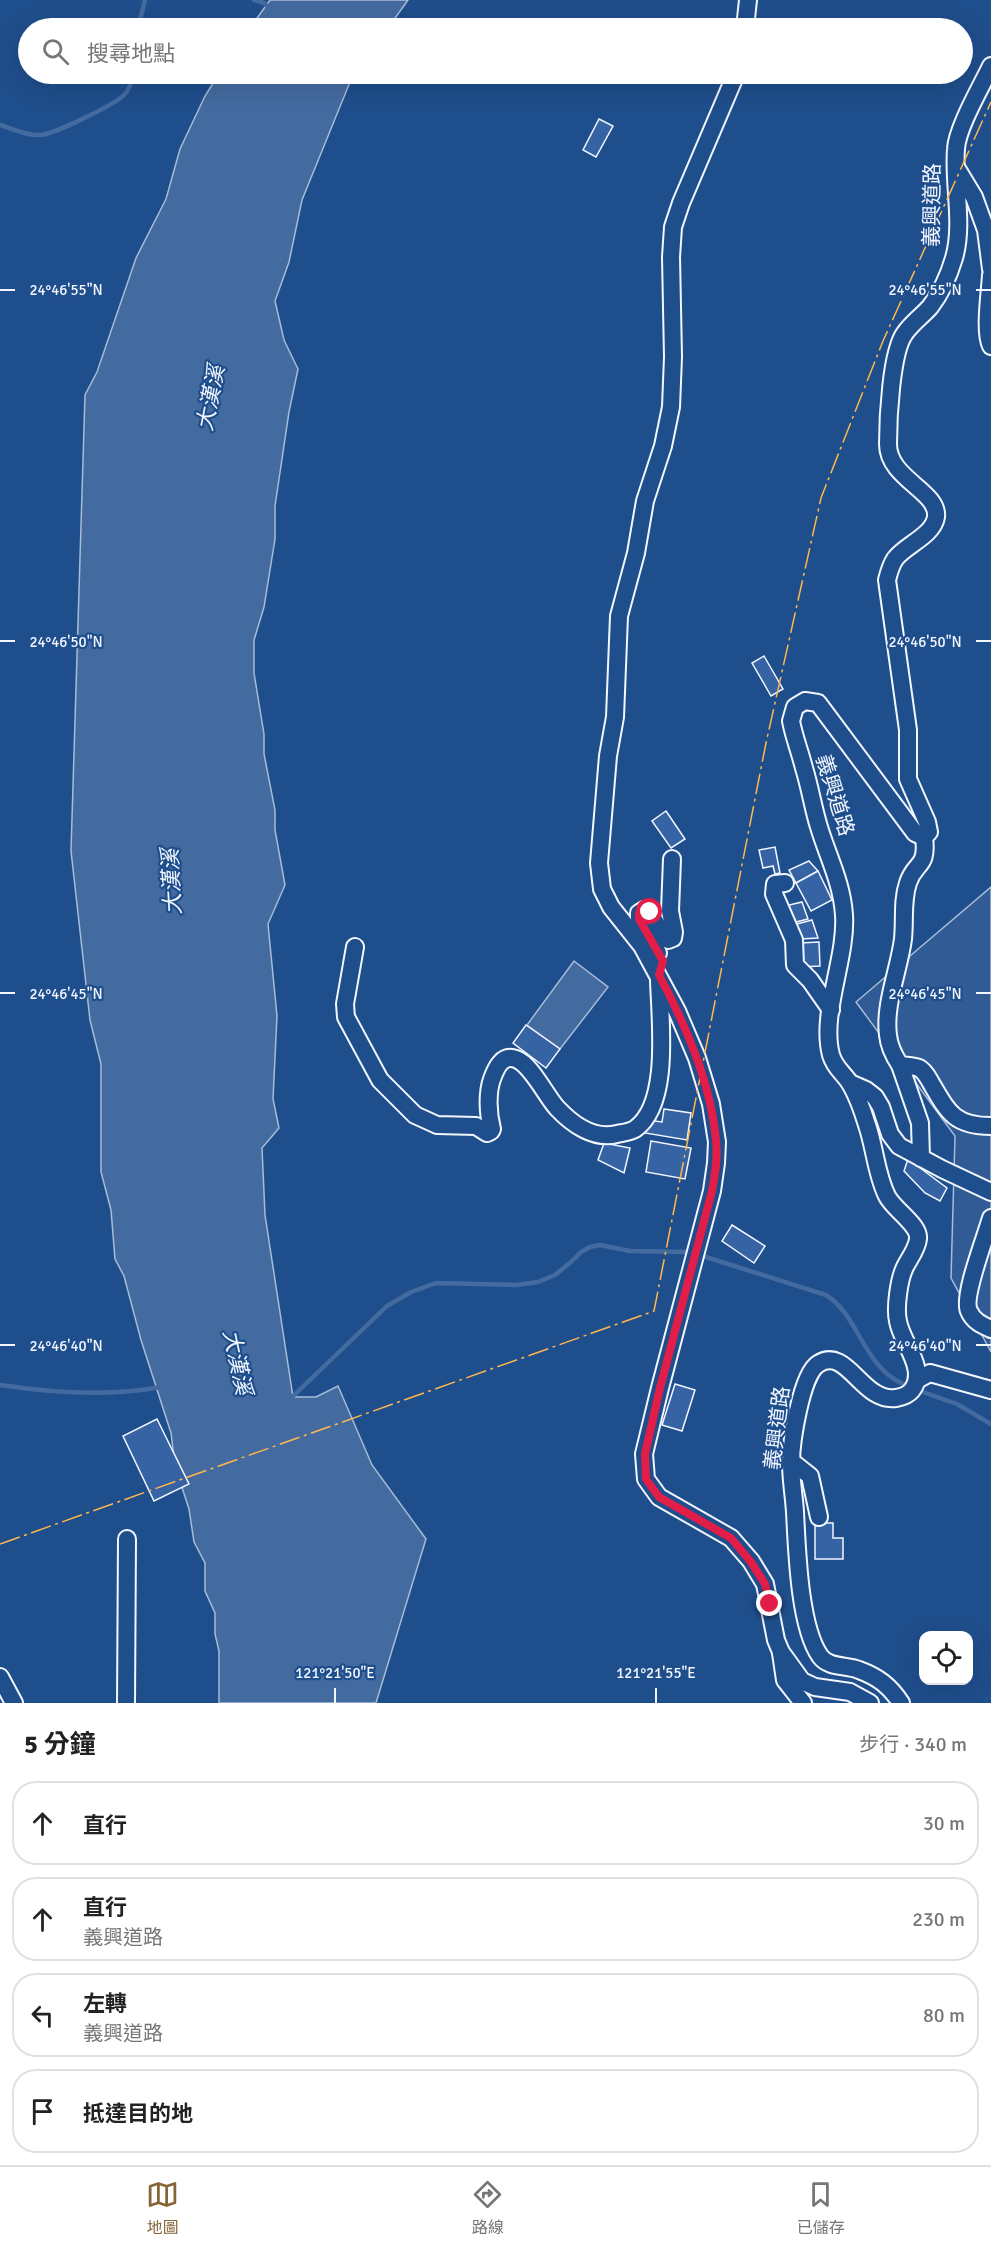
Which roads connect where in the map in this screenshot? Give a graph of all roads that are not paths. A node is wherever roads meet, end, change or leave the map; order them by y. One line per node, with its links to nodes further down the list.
1 (748, 0): 2 (street)
2 (746, 18)
3 (991, 66): 5 (street, 義興道路)
4 (732, 84): 13 (street)
5 (955, 166): 6 (street); 9 (street, 義興道路)
6 (991, 269)
7 (991, 275): 8 (street)
8 (991, 346)
9 (924, 837): 14 (street, 義興道路); 15 (street)
10 (672, 859): 13 (street)
11 (785, 883): 14 (street)
12 (355, 947): 13 (street)
13 (659, 975): 27 (street)
14 (831, 1010): 16 (street, 義興道路)
15 (900, 1065): 17 (street); 18 (street)
16 (850, 1083): 18 (street); 22 (street, 義興道路)
17 (991, 1126)
18 (921, 1158): 19 (street)
19 (991, 1192)
20 (991, 1218): 21 (street)
21 (991, 1329)
22 (917, 1380): 23 (street); 24 (street, 義興道路)
23 (991, 1390)
24 (791, 1461): 25 (street); 33 (street, 義興道路)
25 (819, 1517)
26 (127, 1539): 30 (street)
27 (781, 1652): 31 (street); 32 (street)
28 (0, 1677): 29 (street)
29 (14, 1703)
30 (126, 1703)
31 (803, 1703)
32 (870, 1703)
33 (902, 1703)

